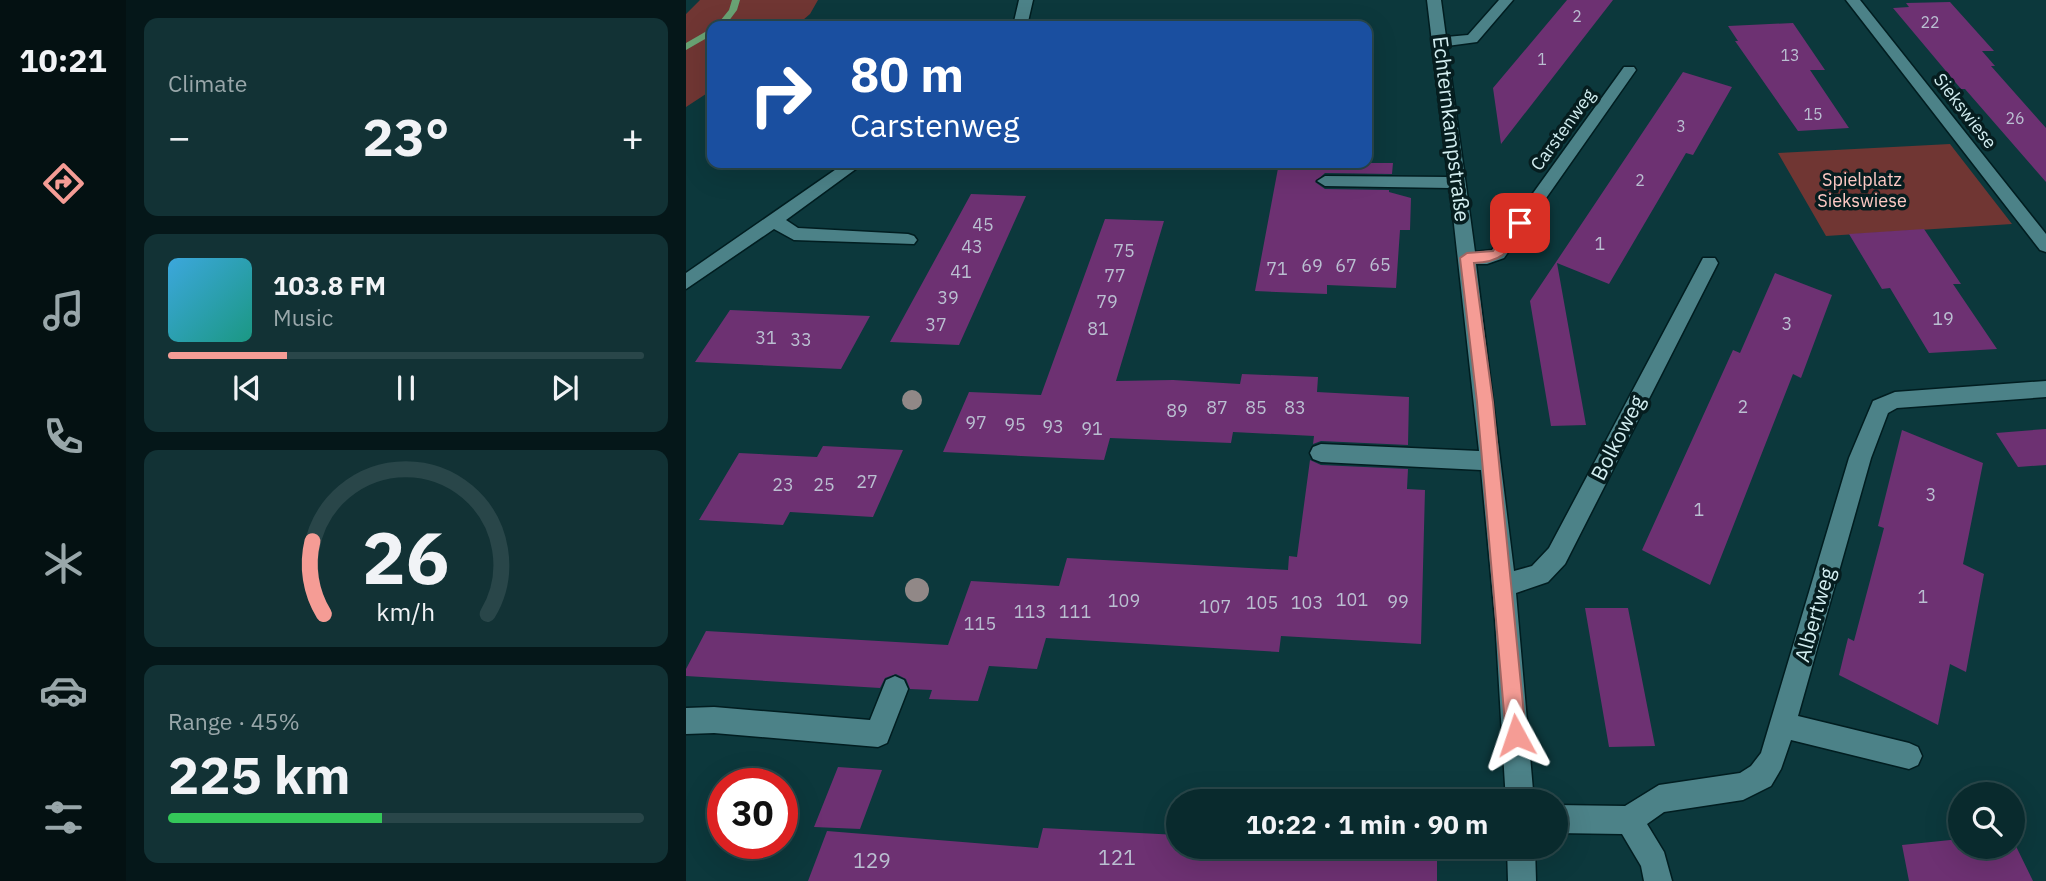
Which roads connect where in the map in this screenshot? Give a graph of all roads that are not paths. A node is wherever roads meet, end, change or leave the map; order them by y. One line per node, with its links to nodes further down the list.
1 (1026, 0): 5 (street)
2 (1434, 0): 6 (street, Echternkampstraße)
3 (1506, 0): 6 (street)
4 (1853, 0): 13 (street, Siekswiese)
5 (1021, 21)
6 (1440, 42): 10 (street, Echternkampstraße)
7 (1629, 70): 14 (street, Carstenweg)
8 (849, 168): 11 (street)
9 (1325, 180): 10 (street)
10 (1458, 183): 14 (street, Echternkampstraße)
11 (774, 220): 12 (street); 16 (street)
12 (908, 240)
13 (2046, 246)
14 (1467, 258): 19 (street, Echternkampstraße)
15 (1709, 263): 20 (street, Bolkoweg)
16 (686, 282)
17 (2046, 389): 23 (street, Albertweg)
18 (1321, 453): 19 (street)
19 (1491, 461): 20 (street, Echternkampstraße)
20 (1503, 584): 25 (street, Echternkampstraße)
21 (895, 689): 22 (street)
22 (686, 721)
23 (1783, 725): 24 (street); 27 (street, Albertweg)
24 (1909, 756)
25 (1519, 789)
26 (1568, 820): 27 (street)
27 (1629, 820): 30 (street)
28 (1521, 859): 29 (street)
29 (1522, 881)
30 (1658, 881)

